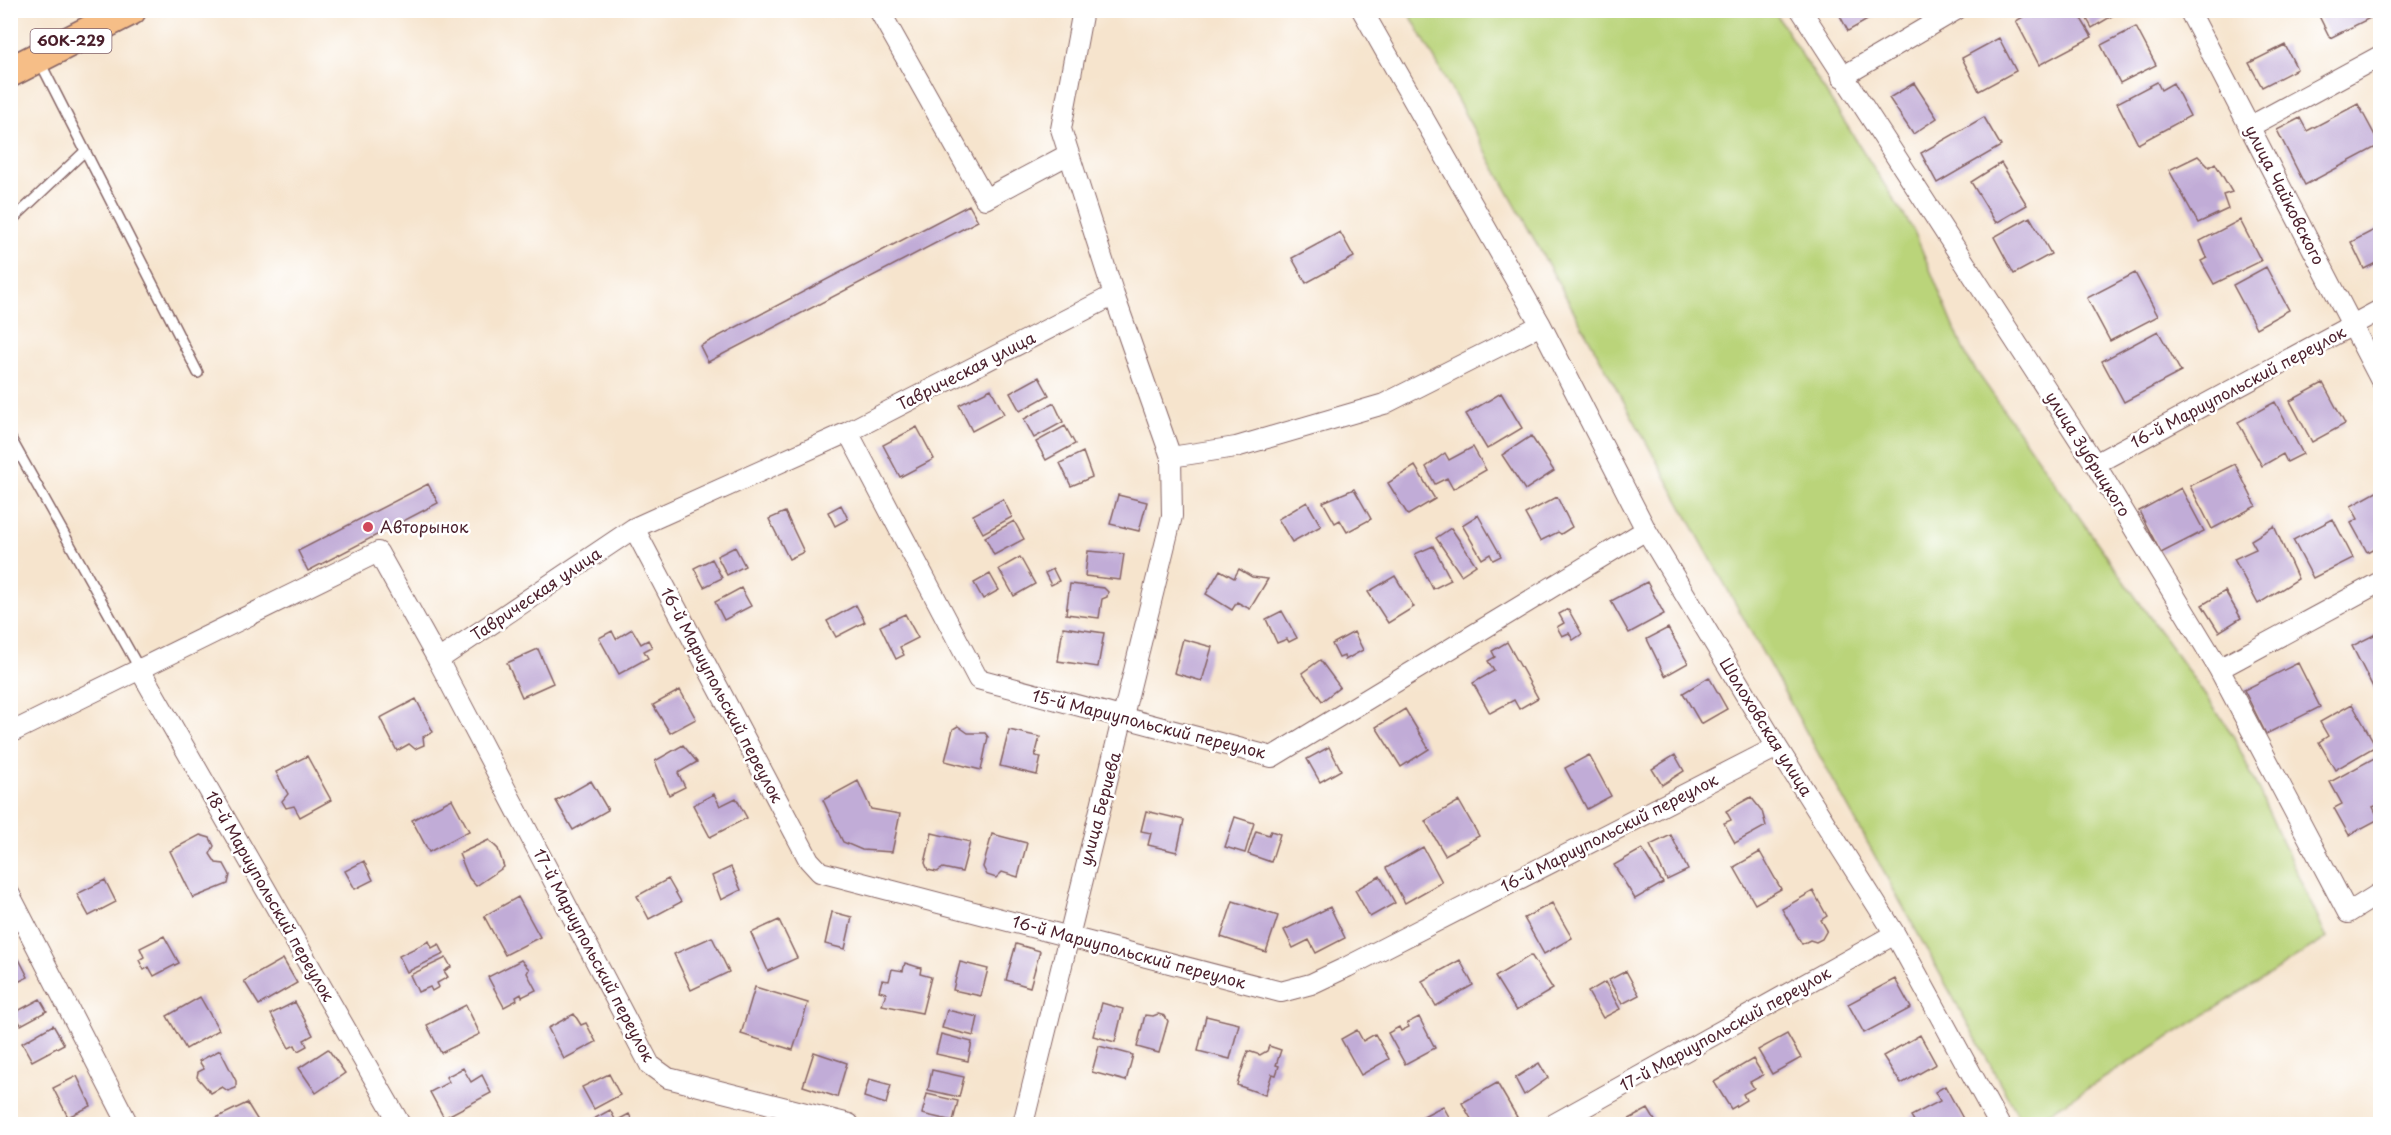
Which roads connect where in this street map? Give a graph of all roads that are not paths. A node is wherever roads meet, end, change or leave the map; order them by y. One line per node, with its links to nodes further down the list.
1 (131, 10): 9 (main road, 60К-229)
2 (879, 10): 14 (street)
3 (1083, 10): 14 (street, улица Бериева)
4 (1362, 10): 18 (street, Шолоховская улица)
5 (1801, 10): 11 (street, улица Зубрицкого)
6 (1956, 10): 11 (street)
7 (2189, 10): 12 (street, улица Чайковского)
8 (2380, 56): 12 (street)
9 (38, 58): 10 (main road, 60К-229); 13 (lane)
10 (10, 72)
11 (1842, 77): 25 (street, улица Зубрицкого)
12 (2249, 127): 19 (street, улица Чайковского)
13 (85, 151): 15 (lane); 20 (lane)
14 (1069, 154): 16 (street, улица Бериева)
15 (10, 222)
16 (1114, 295): 22 (street, Таврическая улица); 24 (street, улица Бериева)
17 (2380, 310): 19 (street, 16-й Мариупольский переулок)
18 (1541, 325): 24 (street); 27 (street, Шолоховская улица)
19 (2353, 326): 21 (street, улица Чайковского); 25 (street, 16-й Мариупольский переулок)
20 (198, 373)
21 (2380, 379)
22 (848, 432): 26 (street, Таврическая улица); 32 (street, 15-й Мариупольский переулок)
23 (10, 437): 30 (lane)
24 (1171, 457): 32 (street, улица Бериева)
25 (2096, 464): 31 (street, улица Зубрицкого)
26 (634, 528): 29 (street, Таврическая улица); 38 (street, 16-й Мариупольский переулок)
27 (1646, 530): 32 (street, 15-й Мариупольский переулок); 34 (street, Шолоховская улица)
28 (2380, 582): 31 (street)
29 (438, 660): 30 (street); 41 (street, 17-й Мариупольский переулок)
30 (139, 668): 33 (street); 40 (street, 18-й Мариупольский переулок)
31 (2219, 669): 35 (street, улица Зубрицкого)
32 (1124, 718): 38 (street, улица Бериева)
33 (10, 733)
34 (1777, 747): 37 (street, Шолоховская улица); 38 (street, 16-й Мариупольский переулок)
35 (2380, 893)
36 (10, 896): 39 (street)
37 (1895, 934): 43 (street, 17-й Мариупольский переулок); 44 (street, Шолоховская улица)
38 (1067, 936): 42 (street, улица Бериева)
39 (128, 1125)
40 (400, 1125)
41 (849, 1125)
42 (1023, 1125)
43 (1554, 1125)
44 (1999, 1125)

